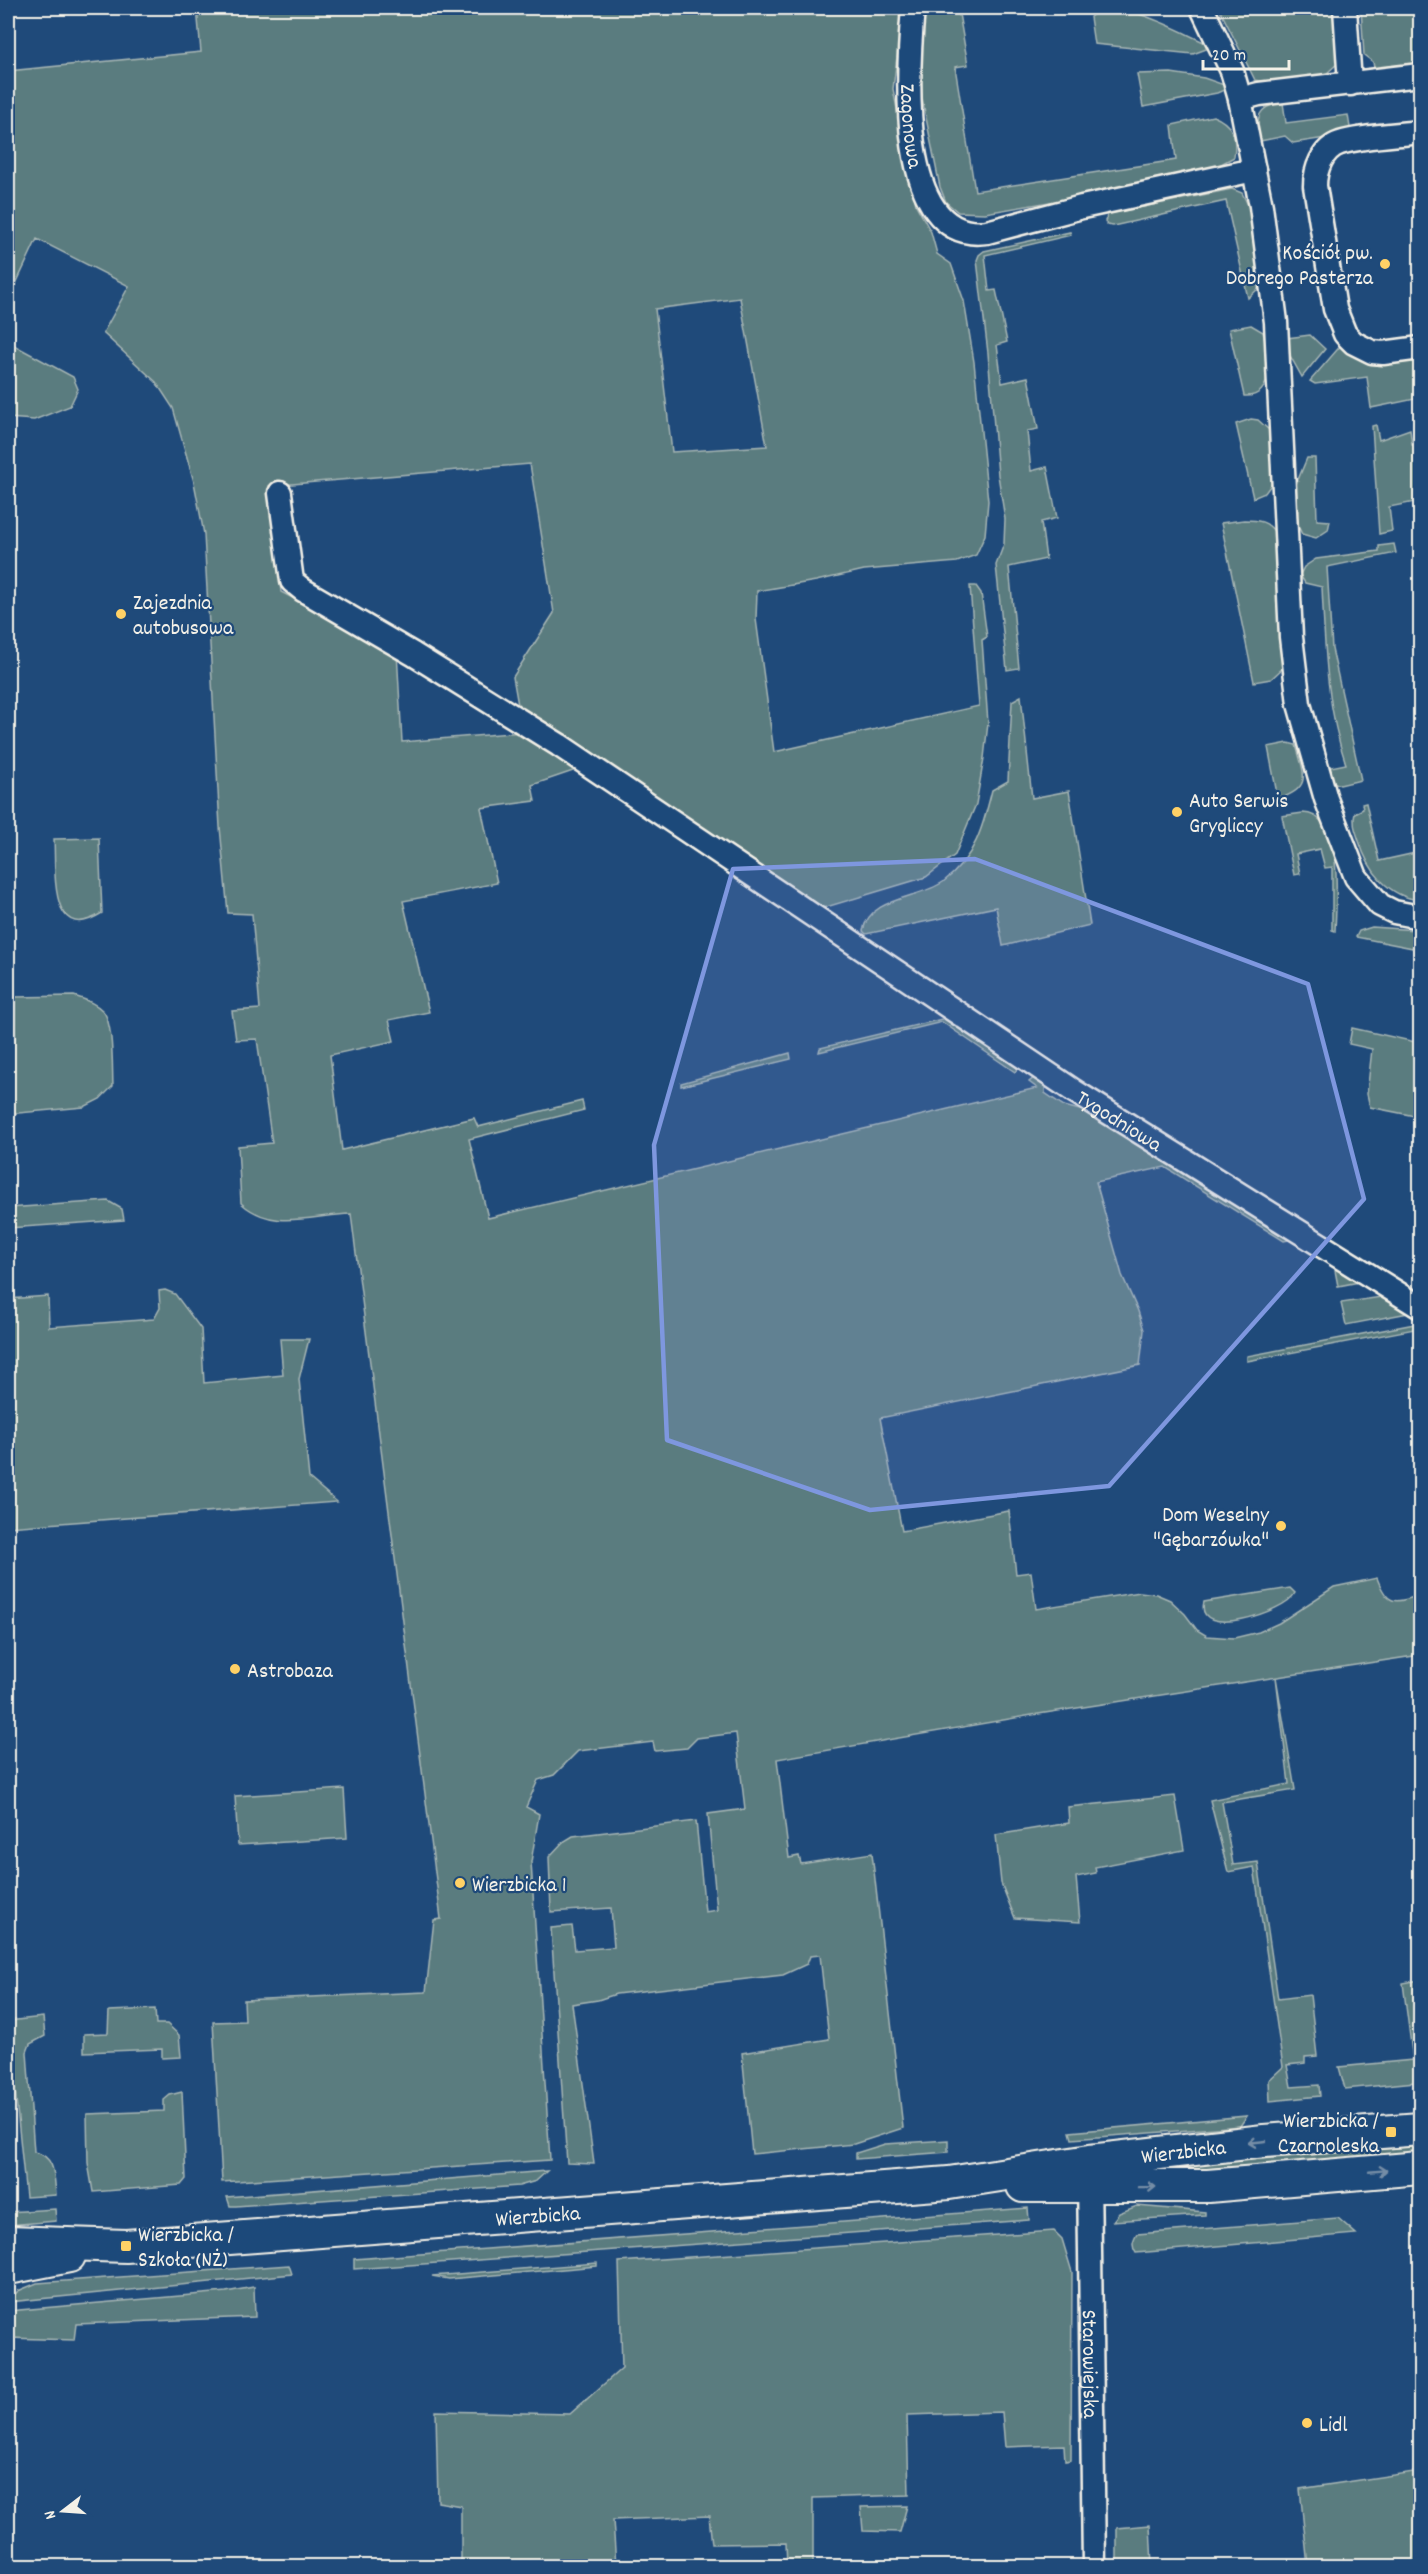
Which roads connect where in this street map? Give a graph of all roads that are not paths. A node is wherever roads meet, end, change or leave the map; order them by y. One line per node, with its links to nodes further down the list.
1 (913, 8): 8 (street, Zagonowa)
2 (1202, 8): 6 (street)
3 (1345, 8): 5 (street)
4 (1420, 75): 5 (street)
5 (1350, 84): 6 (street)
6 (1240, 99): 8 (street)
7 (1420, 132): 9 (street)
8 (1254, 170): 11 (street)
9 (1420, 348)
10 (280, 493): 12 (street, Tygodniowa)
11 (1420, 917)
12 (1420, 1307)
13 (1420, 2129): 15 (street, Wierzbicka, one-way to 15)
14 (1420, 2168): 15 (street, Wierzbicka, one-way to 14)
15 (1089, 2174): 17 (street, Wierzbicka); 19 (street, Starowiejska)
16 (8, 2242): 17 (street, Wierzbicka)
17 (126, 2246): 18 (street, Wierzbicka)
18 (8, 2268)
19 (1094, 2566)

